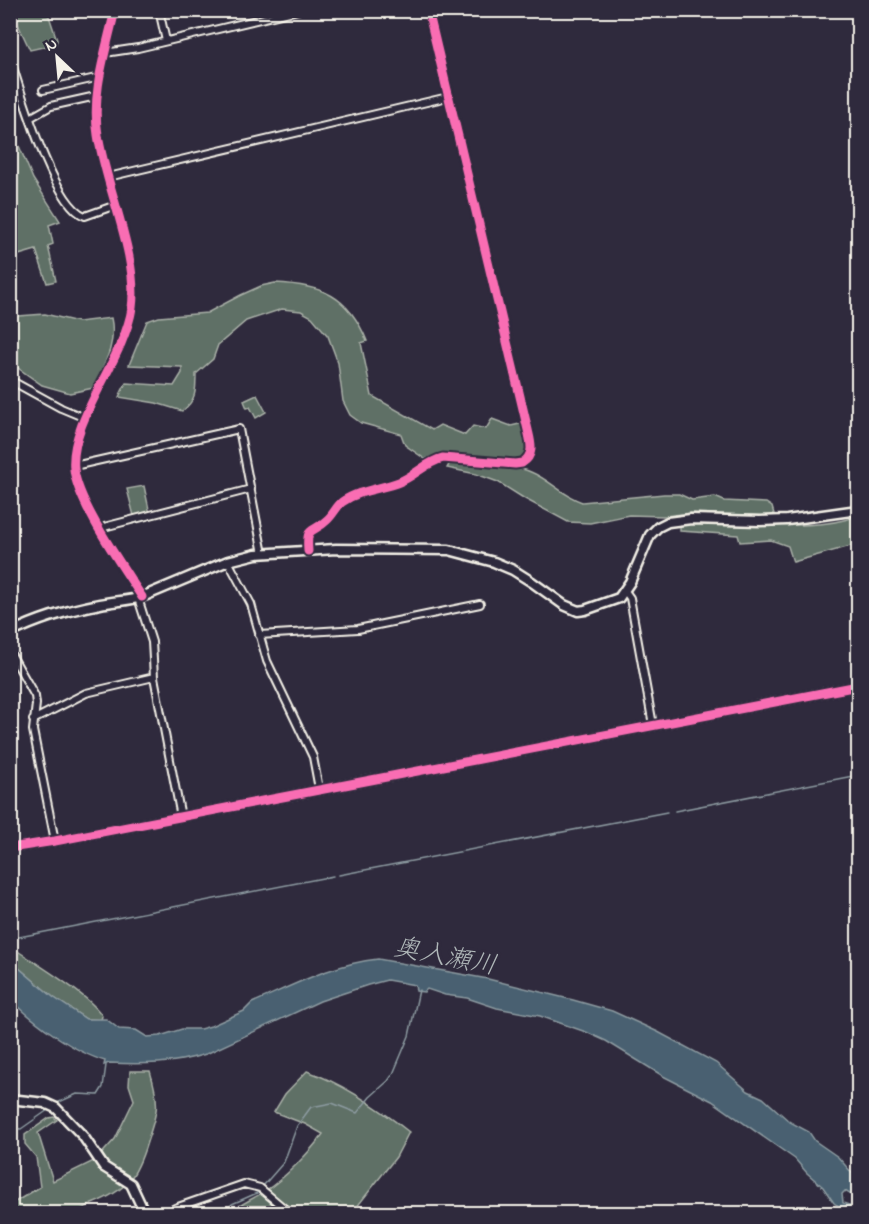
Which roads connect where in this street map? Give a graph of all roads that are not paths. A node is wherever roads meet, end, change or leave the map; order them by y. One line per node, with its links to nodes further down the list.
1 (115, 10): 6 (street)
2 (159, 10): 5 (street)
3 (298, 10): 5 (street)
4 (428, 10): 11 (street)
5 (166, 41): 6 (street)
6 (105, 53): 8 (street)
7 (10, 58): 12 (street)
8 (100, 77): 9 (street); 10 (street)
9 (43, 90)
10 (96, 96): 12 (street); 13 (street)
11 (448, 97): 13 (street); 21 (street)
12 (30, 118): 14 (street)
13 (108, 177): 14 (street)
14 (116, 205): 16 (street)
15 (10, 380): 16 (street)
16 (85, 418): 17 (street)
17 (74, 466): 18 (street); 20 (street)
18 (251, 489): 20 (street); 22 (street)
19 (858, 510): 24 (main road)
20 (100, 528): 25 (street)
21 (308, 551): 22 (main road); 24 (main road)
22 (263, 554): 23 (main road)
23 (228, 561): 25 (main road); 28 (street)
24 (625, 591): 33 (street)
25 (140, 597): 27 (main road); 30 (street)
26 (480, 604): 28 (street)
27 (10, 633)
28 (259, 635): 34 (street)
29 (10, 652): 32 (street)
30 (154, 677): 32 (street); 35 (street)
31 (858, 686): 33 (street)
32 (33, 720): 36 (street)
33 (653, 725): 34 (street)
34 (319, 789): 35 (street)
35 (181, 817): 36 (street)
36 (55, 841): 37 (street)
37 (10, 848)
38 (10, 1099): 39 (main road)
39 (145, 1214)
40 (165, 1214): 41 (street)
41 (291, 1214)

